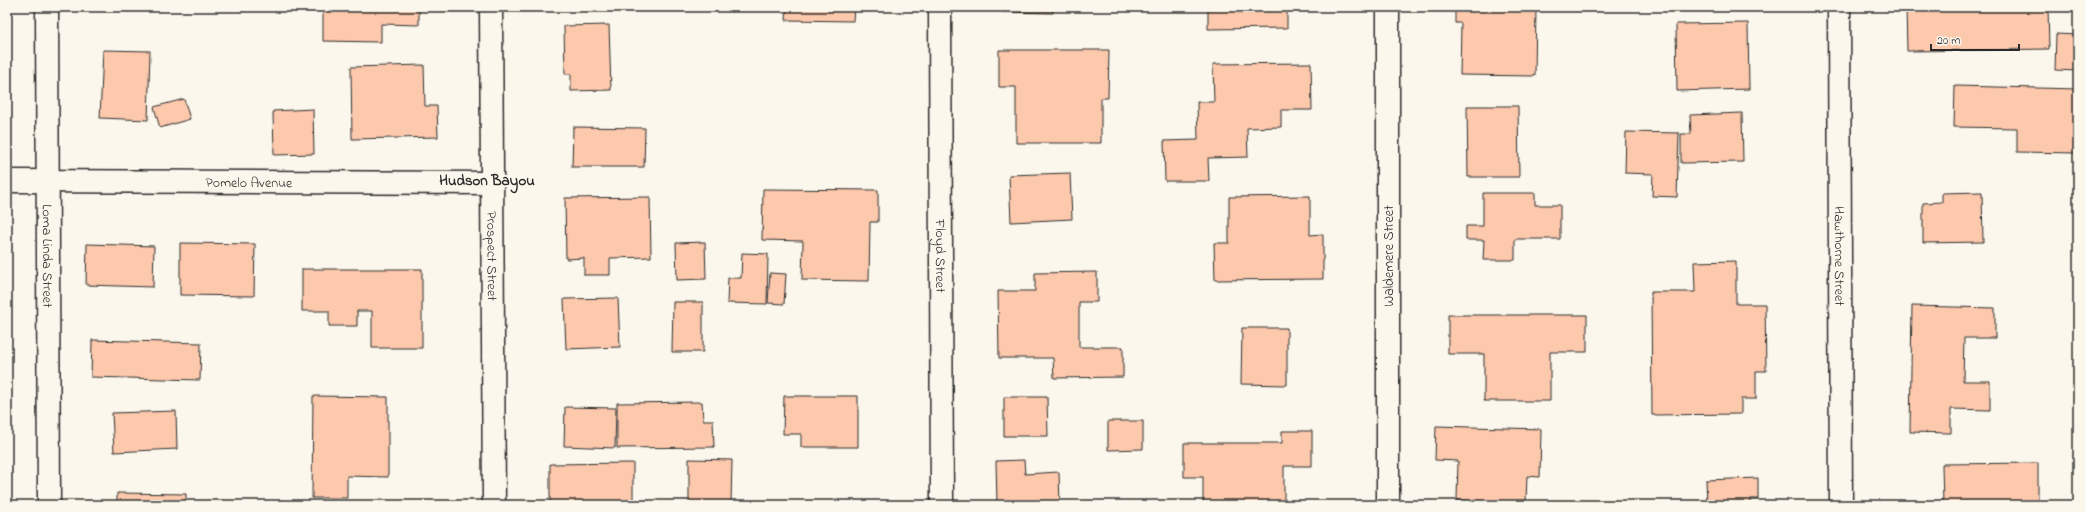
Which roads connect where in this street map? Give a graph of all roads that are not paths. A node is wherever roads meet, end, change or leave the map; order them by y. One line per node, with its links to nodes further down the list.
1 (47, 7): 6 (street, Loma Linda Street)
2 (491, 7): 8 (street, Prospect Street)
3 (940, 7): 11 (street, Floyd Street)
4 (1388, 7): 12 (street, Waldemere Street)
5 (1839, 7): 13 (street, Hawthorne Street)
6 (48, 180): 7 (street, Pomelo Avenue); 8 (street, Pomelo Avenue); 9 (street, Loma Linda Street)
7 (7, 181)
8 (491, 183): 10 (street, Prospect Street)
9 (50, 505)
10 (494, 505)
11 (942, 505)
12 (1388, 505)
13 (1841, 505)

